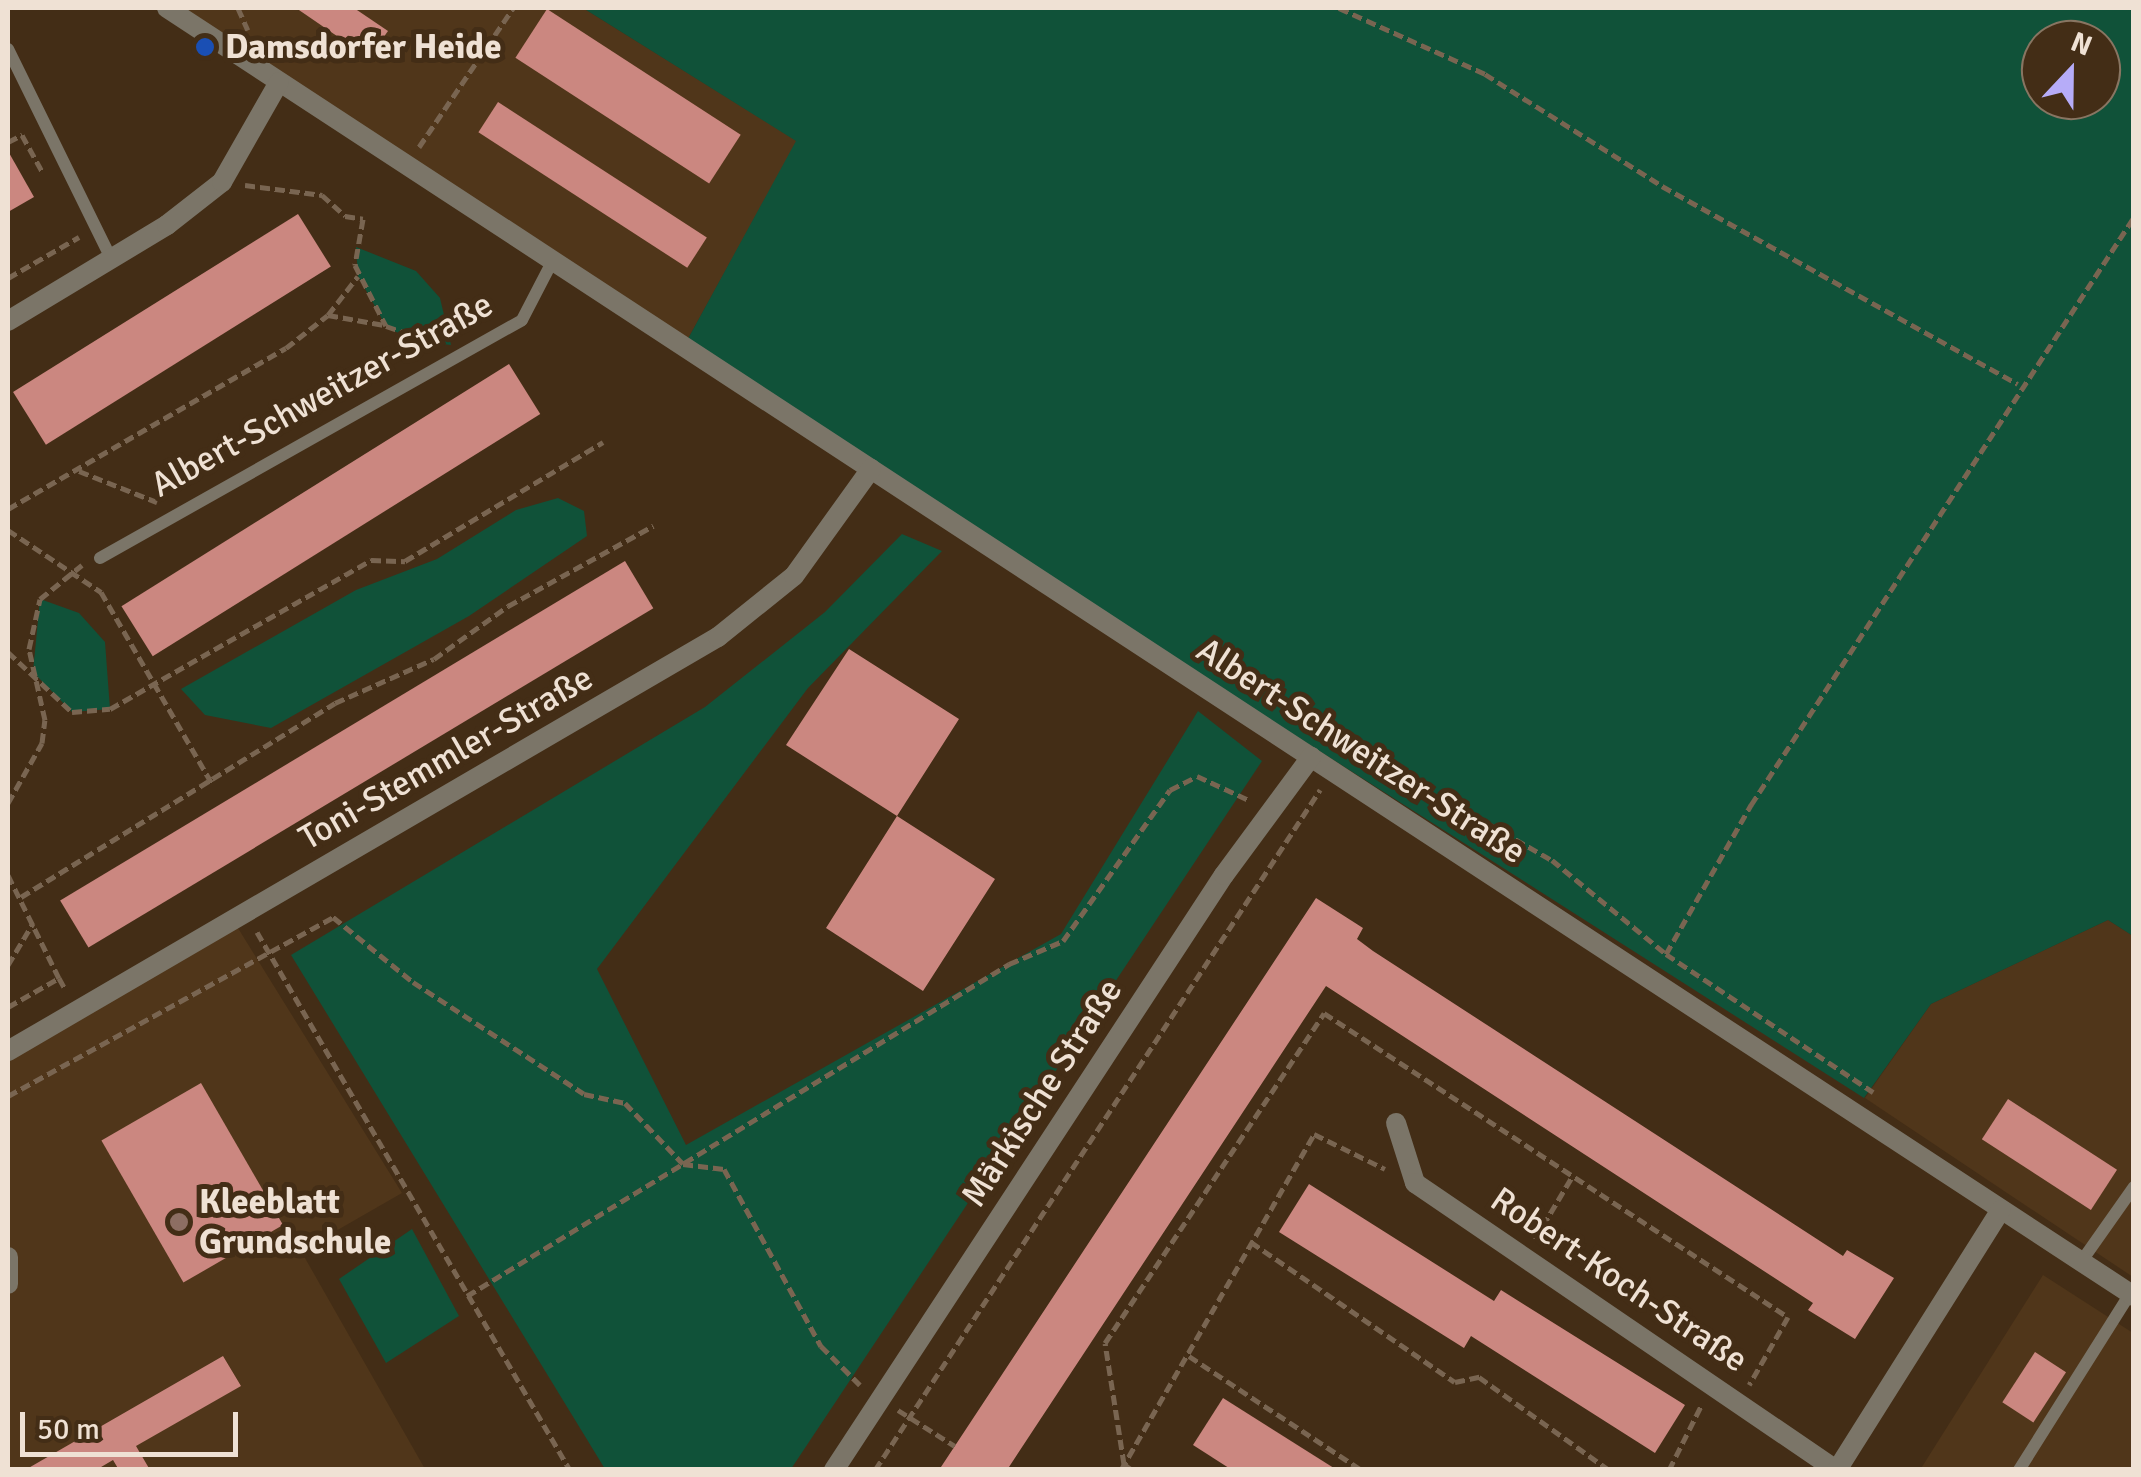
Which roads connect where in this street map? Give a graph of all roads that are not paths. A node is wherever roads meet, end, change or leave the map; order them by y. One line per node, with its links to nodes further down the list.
1 (167, 8): 3 (street, Albert-Schweitzer-Straße)
2 (8, 49): 4 (lane)
3 (280, 82): 4 (street); 5 (street, Albert-Schweitzer-Straße)
4 (112, 260): 6 (street)
5 (550, 264): 7 (street, Albert-Schweitzer-Straße); 8 (lane, Albert-Schweitzer-Straße)
6 (8, 321)
7 (871, 469): 9 (street, Albert-Schweitzer-Straße); 10 (street, Toni-Stemmler-Straße)
8 (100, 558)
9 (1311, 757): 13 (street, Albert-Schweitzer-Straße); 18 (street, Märkische Straße)
10 (8, 1051)
11 (1396, 1123): 19 (street, Robert-Koch-Straße)
12 (2134, 1187): 15 (lane)
13 (2001, 1210): 15 (street, Albert-Schweitzer-Straße); 19 (street, Robert-Koch-Straße)
14 (8, 1257): 16 (street)
15 (2081, 1262): 17 (street, Albert-Schweitzer-Straße)
16 (8, 1284)
17 (2132, 1295): 20 (lane)
18 (834, 1470)
19 (1836, 1470)
20 (2018, 1470)

